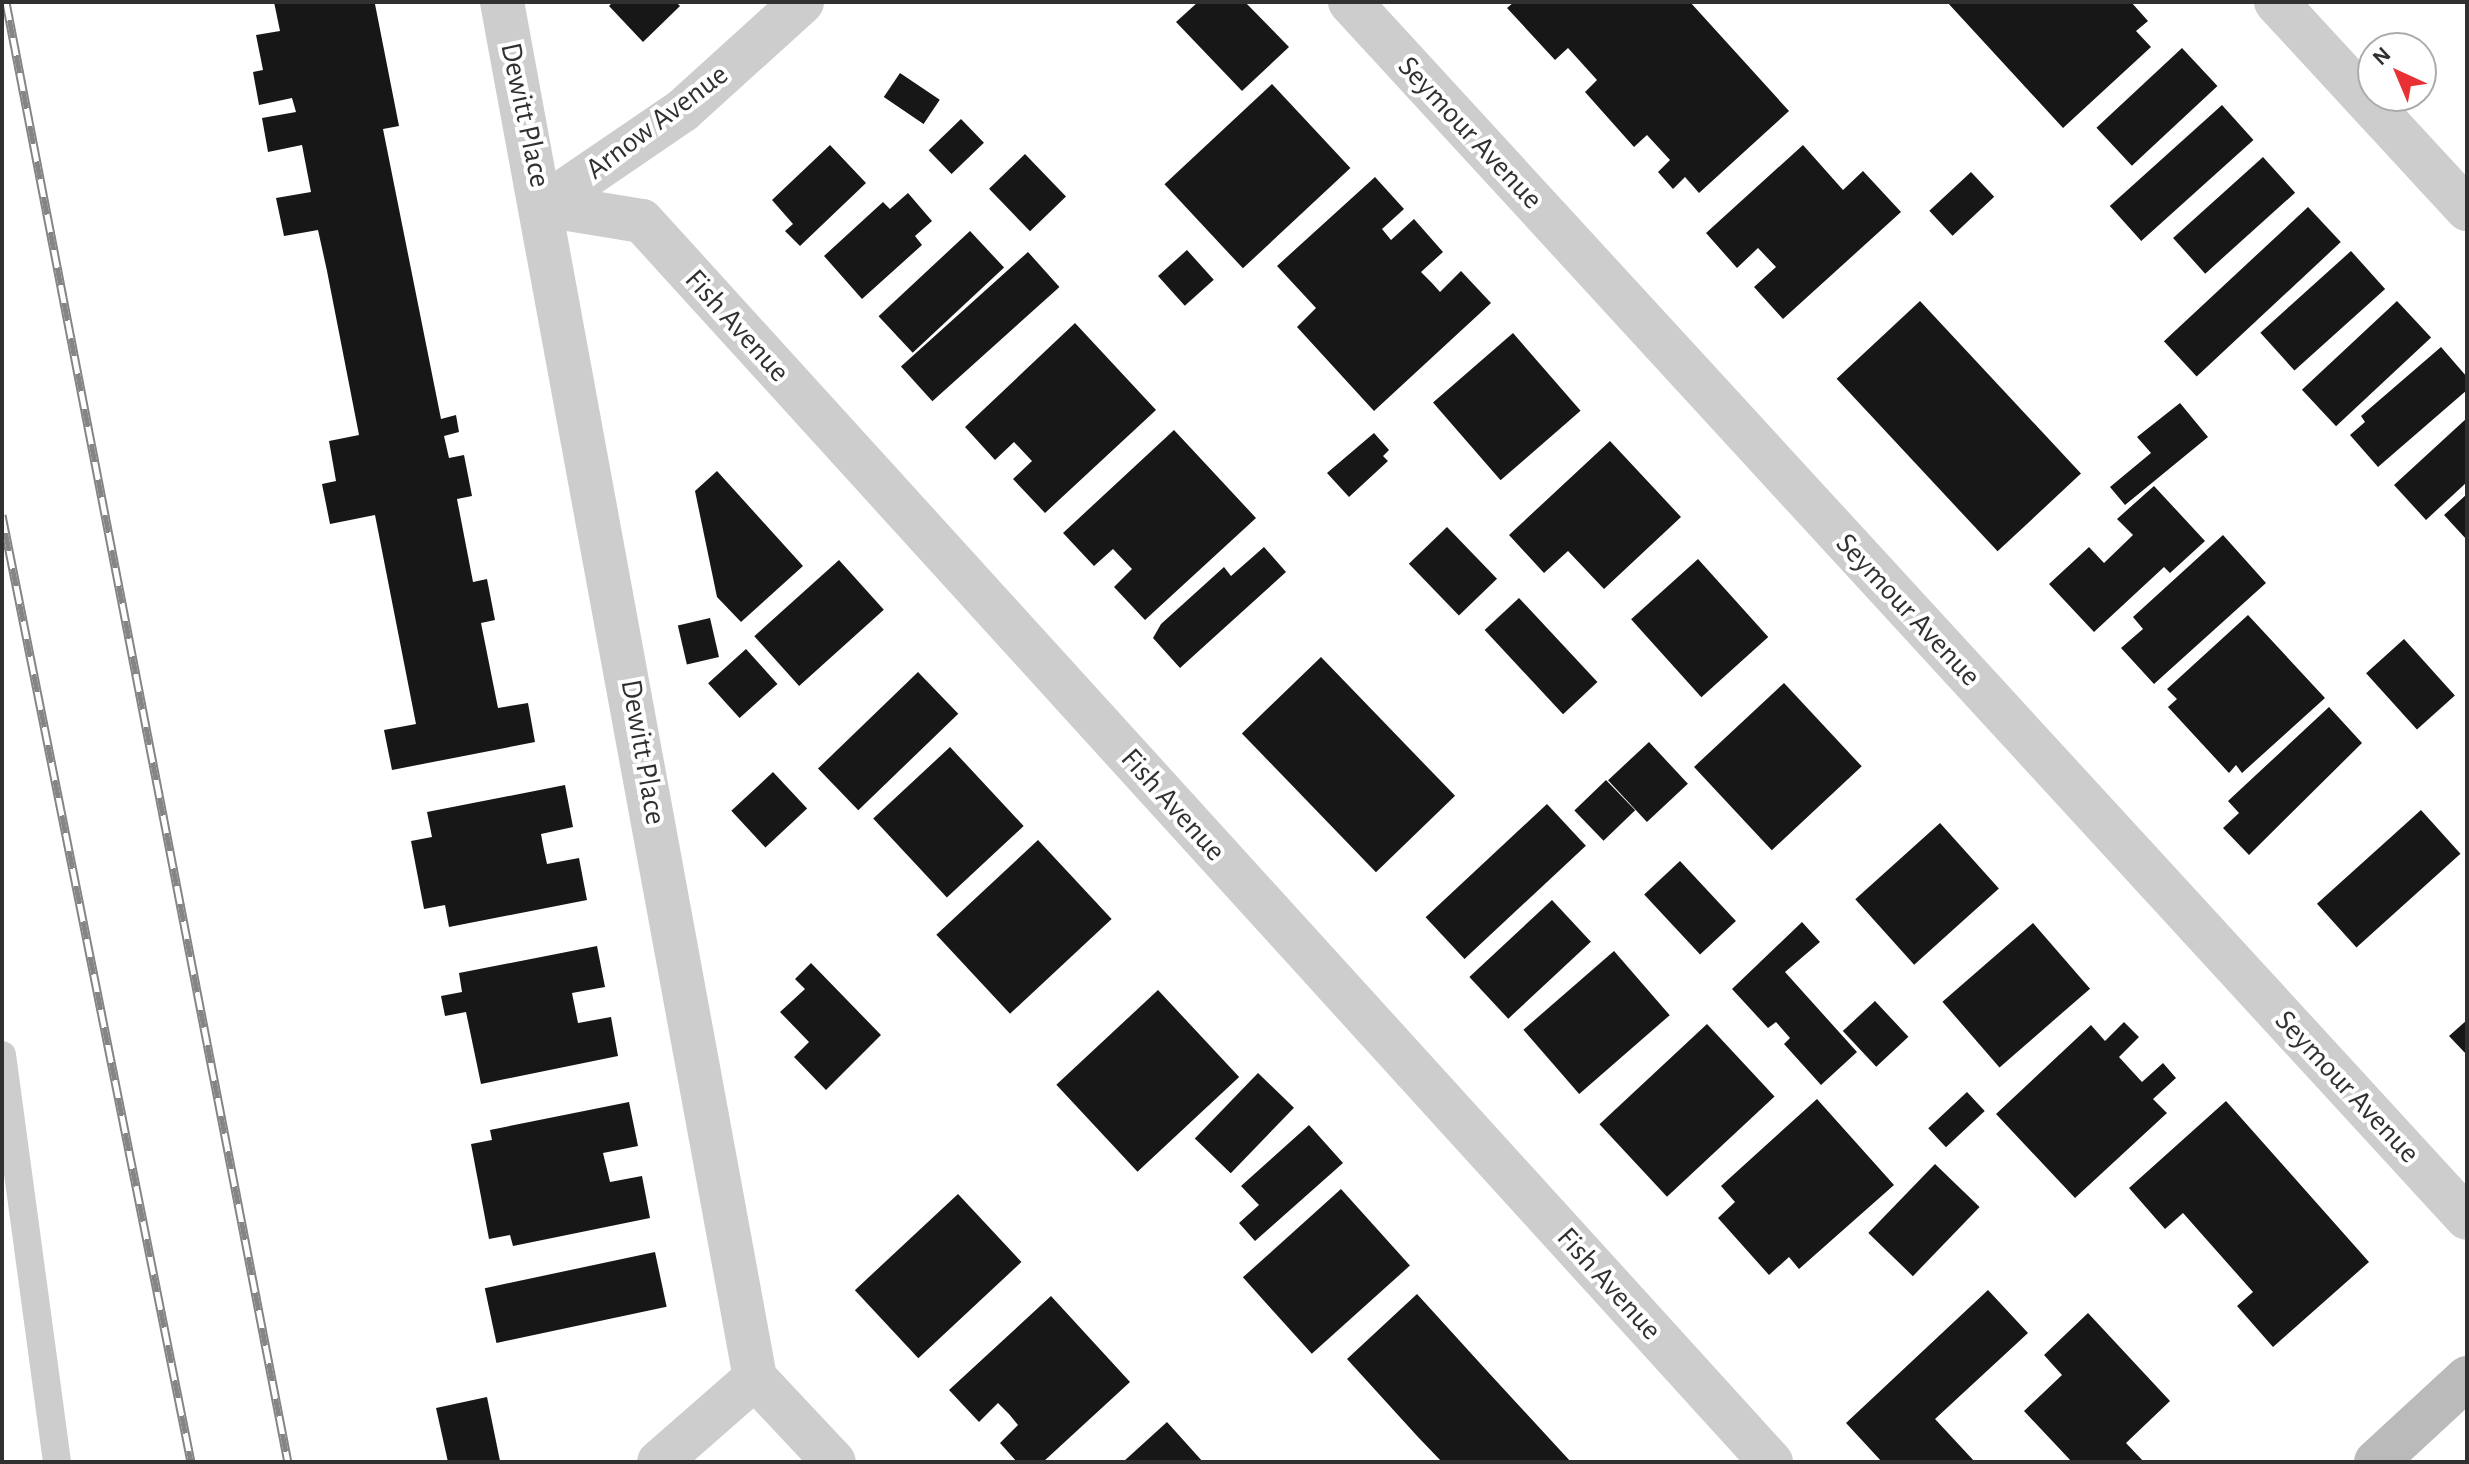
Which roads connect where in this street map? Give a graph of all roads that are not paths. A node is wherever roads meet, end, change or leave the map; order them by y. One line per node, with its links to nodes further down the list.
1 (502, 2): 5 (street, Dewitt Place)
2 (802, 2): 5 (street, Arnow Avenue)
3 (1350, 2): 8 (street, Seymour Avenue)
4 (2276, 2): 6 (street)
5 (544, 205): 9 (street, Dewitt Place); 14 (street, Fish Avenue)
6 (2467, 209)
7 (2, 1055): 11 (lane)
8 (2467, 1218)
9 (755, 1378): 12 (street); 13 (street)
10 (2467, 1378): 15 (main road)
11 (57, 1462)
12 (659, 1462)
13 (834, 1462)
14 (1771, 1462)
15 (2376, 1462)

